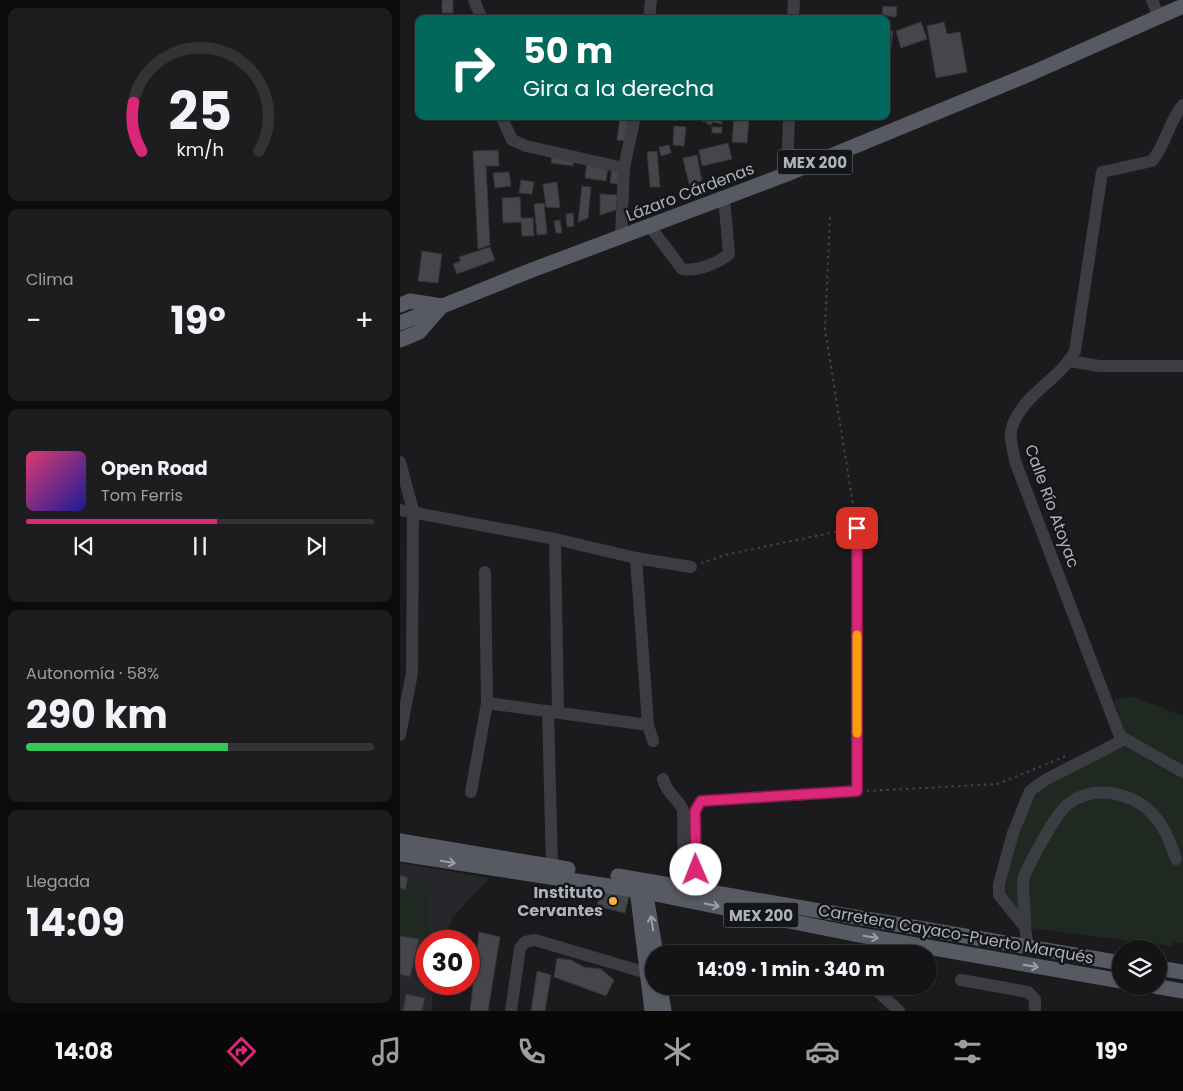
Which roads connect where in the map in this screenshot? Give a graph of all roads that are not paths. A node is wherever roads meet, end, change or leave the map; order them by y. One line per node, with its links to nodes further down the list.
1 (474, 0): 6 (street)
2 (651, 0): 7 (street)
3 (794, 0): 8 (street)
4 (1152, 0): 9 (street)
5 (1183, 6): 9 (main road, Lázaro Cárdenas / MEX 200)
6 (480, 15)
7 (649, 15)
8 (793, 15)
9 (1158, 16): 15 (main road, Lázaro Cárdenas / MEX 200)
10 (1183, 105): 23 (street, Calle Río Atoyac)
11 (503, 120): 14 (street)
12 (634, 120): 14 (street)
13 (789, 120): 15 (street)
14 (624, 168): 18 (street)
15 (788, 174): 16 (main road, Lázaro Cárdenas / MEX 200)
16 (724, 197): 17 (main road, Lázaro Cárdenas / MEX 200); 17 (street)
17 (649, 225): 18 (main road, Lázaro Cárdenas / MEX 200)
18 (621, 236): 20 (main road, Lázaro Cárdenas / MEX 200)
19 (400, 305): 20 (main road)
20 (442, 306): 21 (main road, Lázaro Cárdenas / MEX 200); 22 (main road, MEX 200)
21 (400, 323)
22 (400, 340)
23 (1070, 361): 24 (street); 37 (street, Calle Río Atoyac)
24 (1183, 366)
25 (400, 462): 26 (street)
26 (406, 510): 28 (street); 32 (street)
27 (857, 528): 47 (street)
28 (555, 540): 29 (street); 34 (street)
29 (636, 558): 30 (street); 35 (street)
30 (691, 567)
31 (484, 572): 33 (street)
32 (406, 644): 36 (street)
33 (487, 703): 34 (street); 41 (street)
34 (553, 712): 35 (street); 45 (street)
35 (648, 725): 38 (street)
36 (400, 735)
37 (1125, 739): 39 (street); 48 (street)
38 (653, 741)
39 (1183, 772)
40 (663, 779): 47 (street)
41 (471, 792)
42 (400, 841): 45 (main road, Carretera Cayaco-Puerto Marqués / MEX 200)
43 (400, 854): 46 (main road, Carretera Cayaco-Puerto Marqués / MEX 200, one-way to 46)
44 (1176, 860): 48 (street)
45 (552, 867): 46 (main road, Carretera Cayaco-Puerto Marqués / MEX 200)
46 (640, 885): 47 (main road, Carretera Cayaco-Puerto Marqués / MEX 200); 49 (main road, one-way to 46); 51 (main road); 56 (main road, Carretera Cayaco-Puerto Marqués / MEX 200, one-way to 56)
47 (690, 888): 50 (main road, Carretera Cayaco-Puerto Marqués / MEX 200)
48 (1025, 927): 50 (street)
49 (654, 945)
50 (1028, 948): 52 (main road, Carretera Cayaco-Puerto Marqués / MEX 200)
51 (645, 958)
52 (1112, 961)
53 (1167, 969): 54 (main road)
54 (1183, 972)
55 (645, 973): 63 (street)
56 (1112, 979)
57 (962, 980): 67 (street)
58 (1167, 988): 59 (main road)
59 (1183, 991)
60 (649, 995): 64 (main road)
61 (661, 995): 65 (main road)
62 (882, 995): 66 (street)
63 (511, 1011)
64 (652, 1011)
65 (664, 1011)
66 (899, 1011)
67 (1035, 1011)

